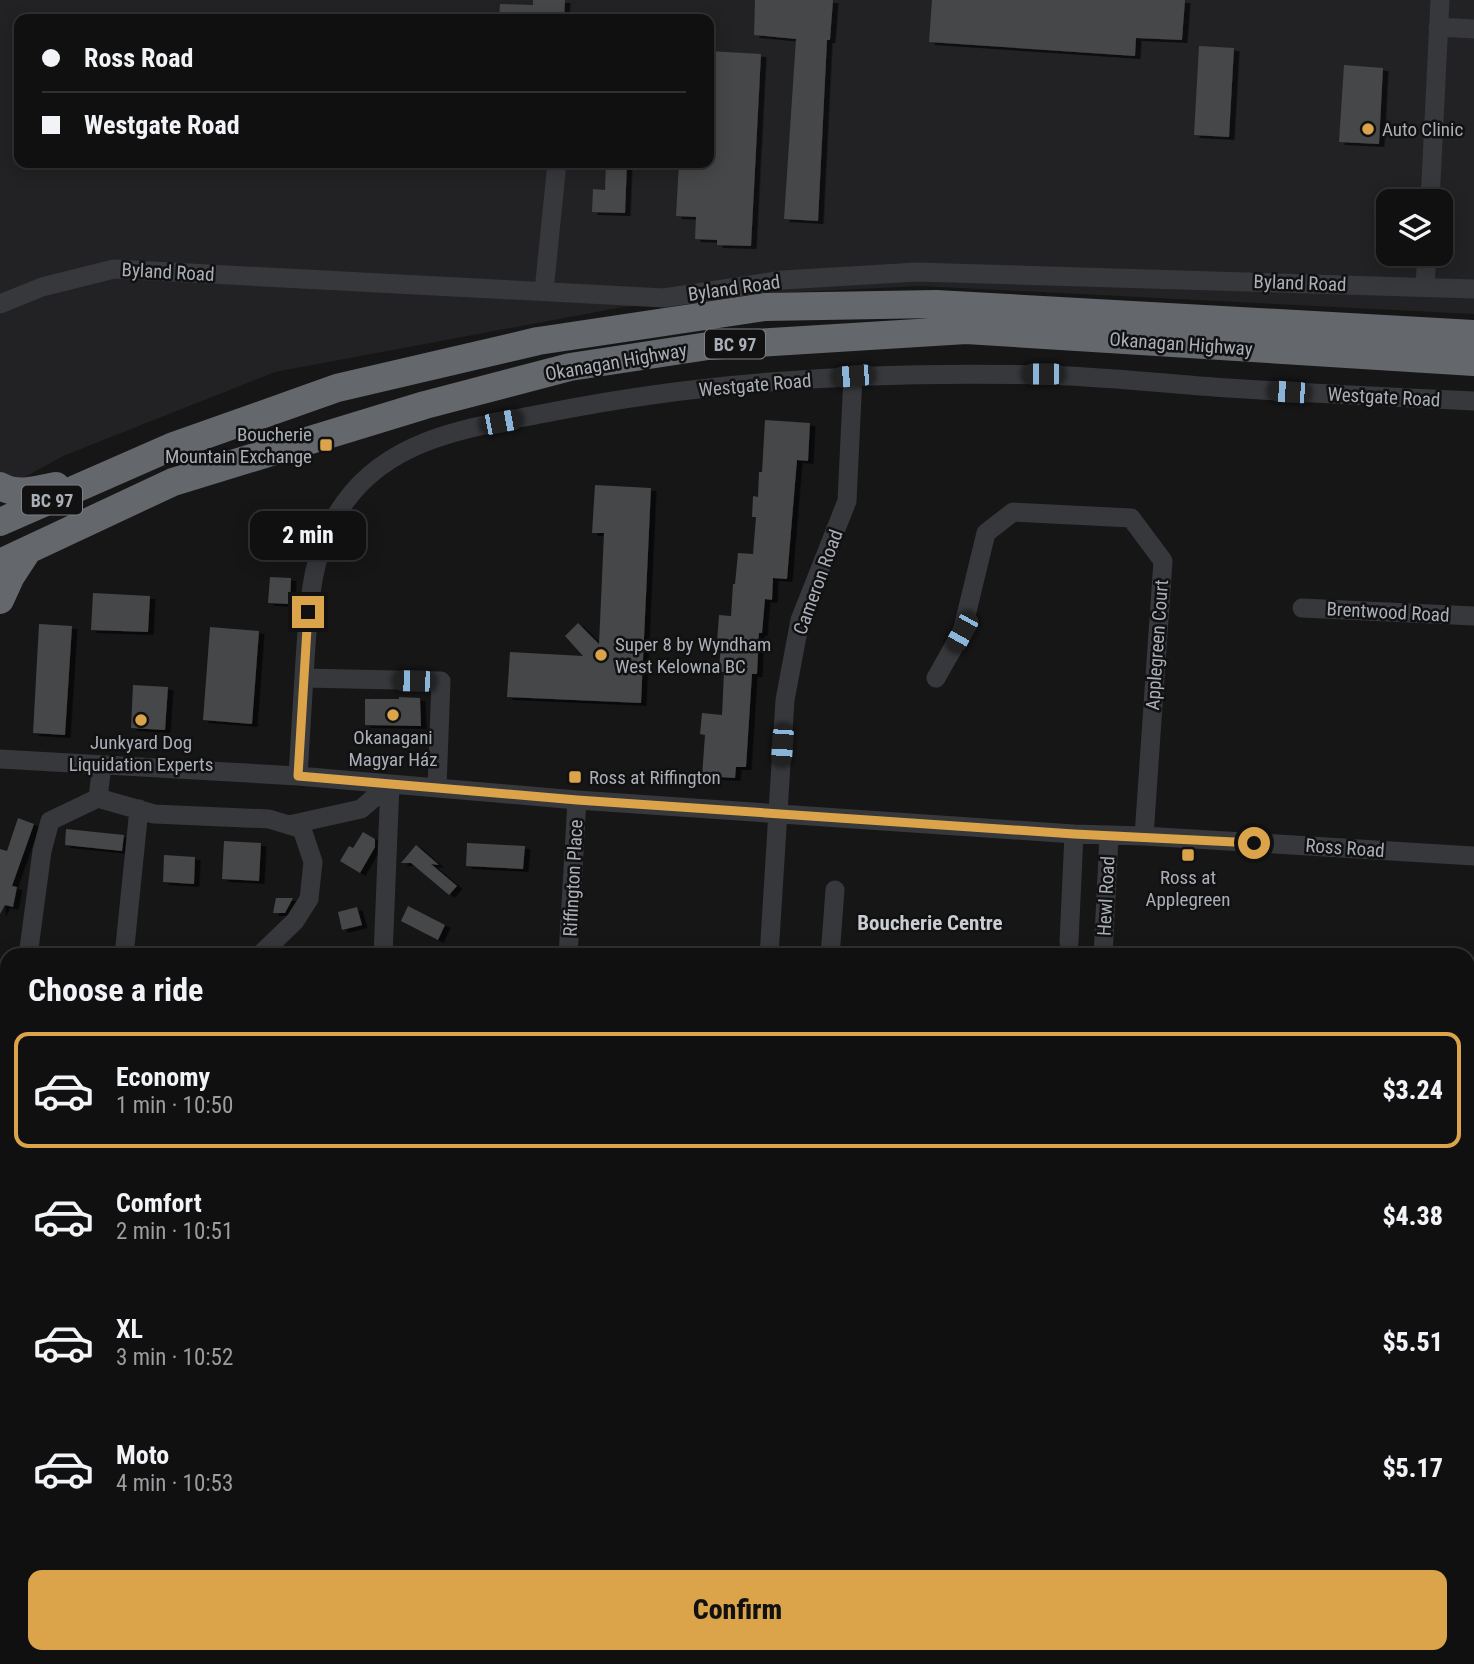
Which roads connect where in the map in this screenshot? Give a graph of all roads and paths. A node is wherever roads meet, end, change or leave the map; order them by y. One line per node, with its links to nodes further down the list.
1 (1440, 0): 2 (street)
2 (1438, 27): 3 (street); 5 (street)
3 (1474, 29)
4 (556, 168): 9 (street)
5 (1431, 189)
6 (1426, 266): 7 (street)
7 (1425, 286): 8 (street, Byland Road); 9 (street, Byland Road)
8 (1474, 289)
9 (544, 291): 10 (street, Byland Road)
10 (0, 304)
11 (1474, 334): 15 (highway, Okanagan Highway / BC 97)
12 (1474, 362): 18 (highway, Okanagan Highway / BC 97)
13 (853, 376): 14 (street, Westgate Road); 23 (street, Westgate Road); 33 (street, Cameron Road)
14 (1474, 401)
15 (103, 477): 16 (highway); 17 (highway, Okanagan Highway / BC 97)
16 (0, 486)
17 (0, 522)
18 (28, 550): 19 (highway, Okanagan Highway / BC 97); 20 (highway)
19 (0, 563)
20 (0, 600)
21 (1302, 608): 22 (street, Brentwood Road)
22 (1474, 616)
23 (304, 678): 27 (street, Westgate Road); 29 (street)
24 (936, 678): 37 (street, Applegreen Court)
25 (0, 759): 26 (street, Ross Road)
26 (102, 765): 27 (street, Ross Road); 30 (street)
27 (298, 776): 28 (street, Ross Road)
28 (390, 784): 29 (street, Ross Road); 34 (street); 44 (street)
29 (437, 788): 31 (street, Ross Road)
30 (98, 798): 32 (street); 41 (street)
31 (577, 800): 33 (street, Ross Road); 45 (street, Riffington Place)
32 (139, 809): 34 (street); 42 (street)
33 (777, 813): 35 (street, Ross Road); 46 (street, Cameron Road)
34 (289, 825): 43 (street)
35 (1074, 834): 36 (street, Ross Road); 40 (street, Hewl Road)
36 (1110, 836): 37 (street, Ross Road); 48 (street, Hewl Road)
37 (1144, 836): 38 (street, Ross Road)
38 (1474, 856)
39 (835, 890): 47 (street)
40 (1069, 942)
41 (29, 948)
42 (125, 948)
43 (267, 948)
44 (383, 948)
45 (568, 948)
46 (769, 948)
47 (831, 948)
48 (1103, 948)

